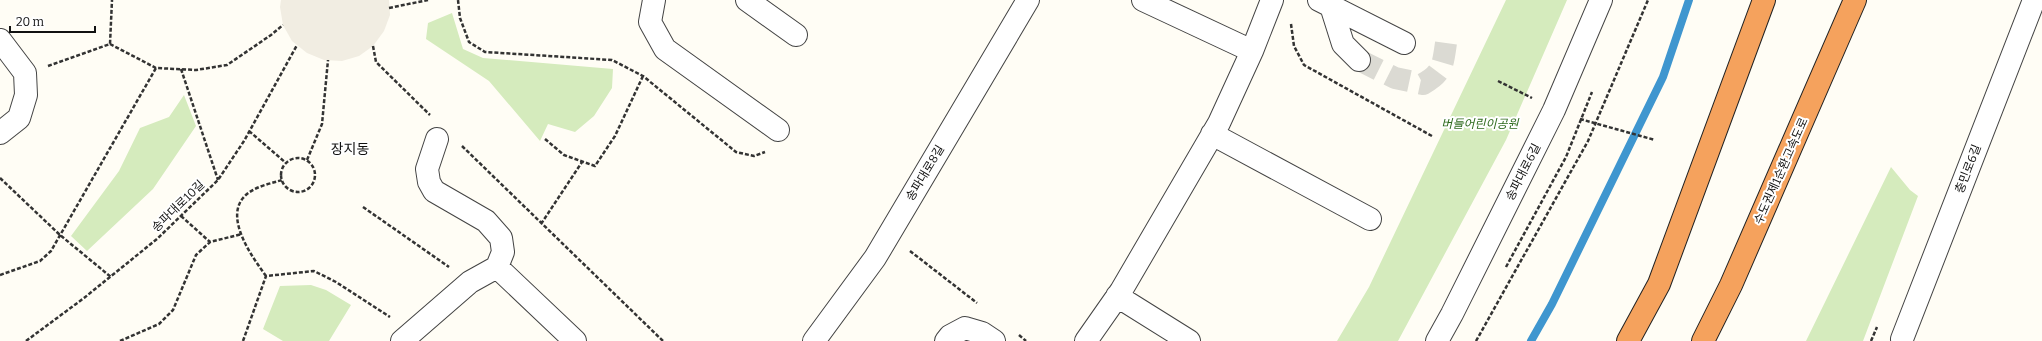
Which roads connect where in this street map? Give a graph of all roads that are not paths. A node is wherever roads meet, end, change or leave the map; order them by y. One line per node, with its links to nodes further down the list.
1 (654, 0): 16 (street)
2 (747, 0): 11 (street)
3 (1028, 0): 27 (street, 송파대로8길)
4 (1144, 0): 14 (street)
5 (1272, 0): 14 (street)
6 (1600, 0): 31 (street, 송파대로6길)
7 (1764, 0): 32 (highway)
8 (1855, 0): 33 (highway, 수도권제1순환고속도로)
9 (2034, 0): 25 (street, 충민로6길)
10 (1325, 3): 13 (street); 15 (street)
11 (796, 35)
12 (0, 40): 17 (street)
13 (1404, 43)
14 (1252, 51): 18 (street)
15 (1359, 60)
16 (778, 130)
17 (0, 133)
18 (1212, 134): 20 (street); 22 (street)
19 (437, 139): 21 (street)
20 (1370, 219)
21 (497, 267): 23 (street); 26 (street)
22 (1117, 296): 24 (street); 30 (street)
23 (407, 336)
24 (1179, 338)
25 (1902, 339)
26 (575, 341)
27 (814, 341)
28 (946, 341): 29 (street)
29 (994, 341)
30 (1086, 341)
31 (1437, 341)
32 (1628, 341)
33 (1703, 341)

